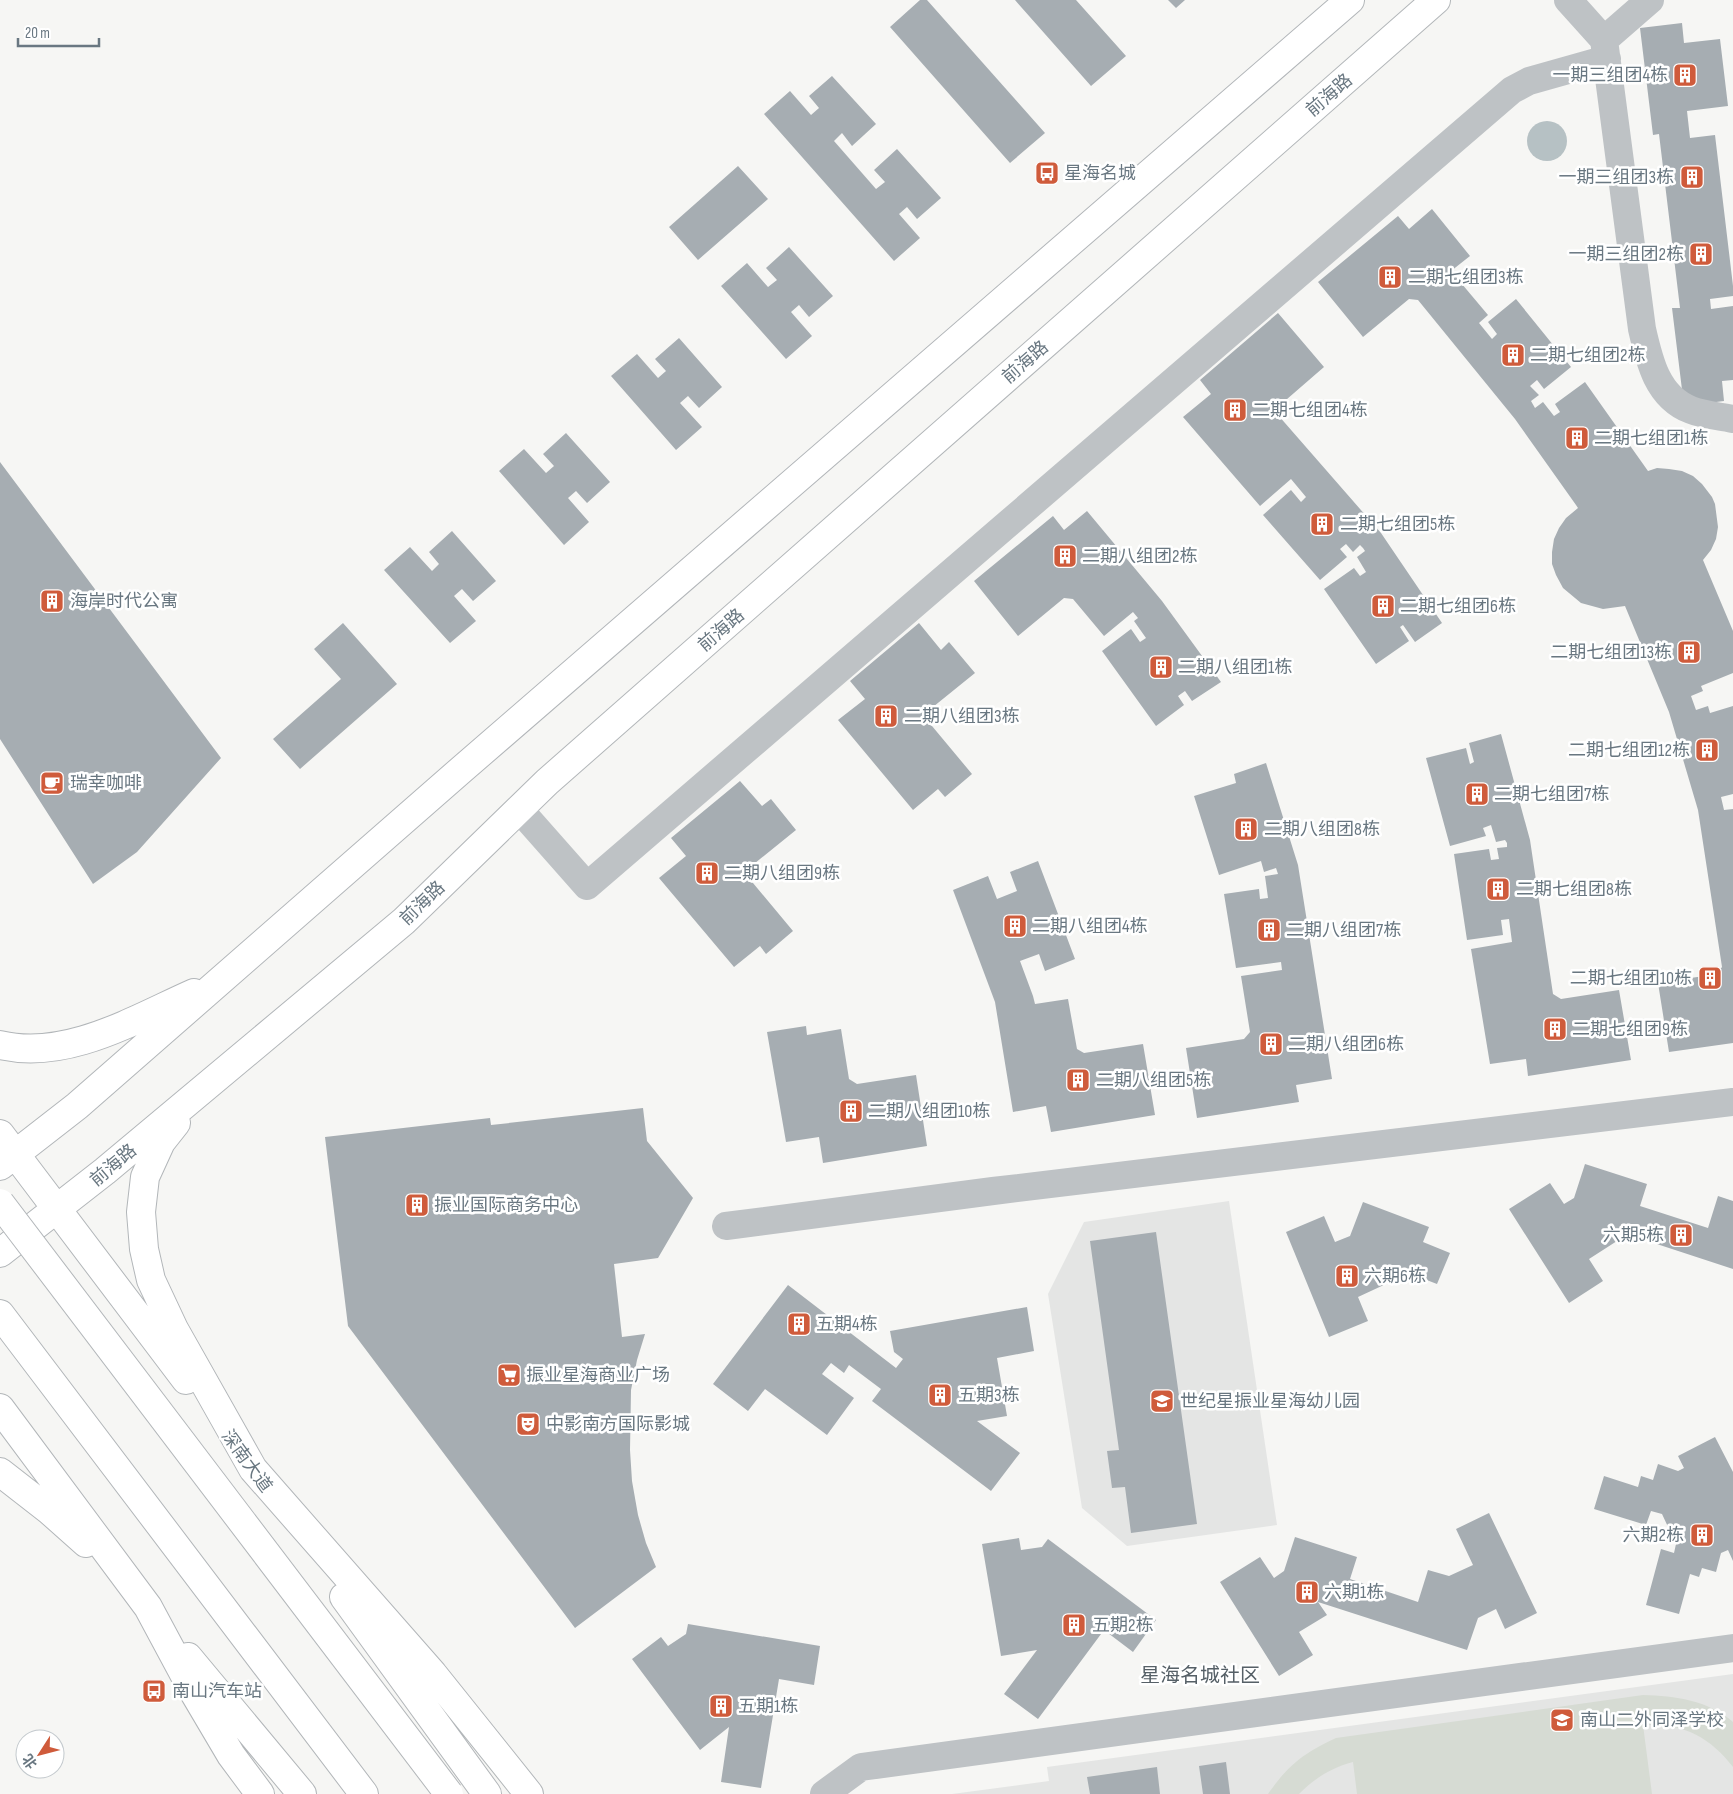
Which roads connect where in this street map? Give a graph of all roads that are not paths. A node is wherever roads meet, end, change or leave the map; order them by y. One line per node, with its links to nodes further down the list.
1 (1350, 0): 8 (main road)
2 (1436, 0): 7 (main road, 前海路)
3 (1568, 0): 5 (street)
4 (1650, 0): 5 (street)
5 (1606, 49): 6 (street); 7 (street)
6 (1733, 419)
7 (519, 809): 10 (main road, 前海路)
8 (223, 980): 9 (main road); 12 (main road)
9 (0, 1045)
10 (208, 1085): 14 (main road, 前海路); 19 (main road)
11 (1733, 1102): 15 (street)
12 (5, 1152): 14 (main road, 深南大道)
13 (0, 1203): 26 (main road, bridge)
14 (58, 1210): 16 (main road, 前海路); 19 (main road, 深南大道)
15 (726, 1226)
16 (0, 1253)
17 (0, 1314): 25 (main road)
18 (0, 1408): 21 (main road)
19 (253, 1469): 27 (main road, 深南大道); 28 (main road)
20 (0, 1472): 21 (main road)
21 (142, 1599): 23 (main road); 24 (main road)
22 (1733, 1648): 29 (street)
23 (260, 1794)
24 (302, 1794)
25 (364, 1794)
26 (449, 1794)
27 (486, 1794)
28 (529, 1794)
29 (824, 1794)

